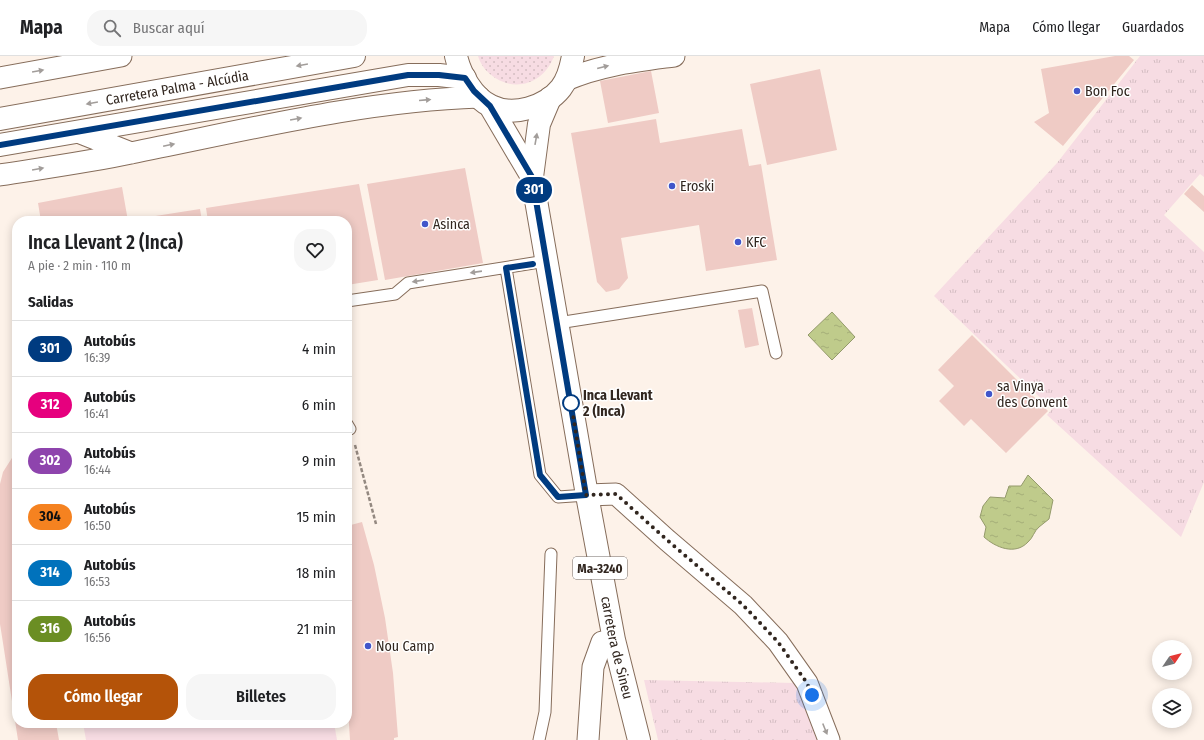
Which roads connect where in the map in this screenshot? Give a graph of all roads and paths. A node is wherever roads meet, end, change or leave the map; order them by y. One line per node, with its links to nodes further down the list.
1 (121, 56): 6 (street, one-way to 1)
2 (354, 56): 10 (main road, Carretera Palma - Alcúdia, one-way to 10)
3 (456, 56): 7 (main road, Ma-3240)
4 (674, 56): 5 (street, one-way to 4)
5 (573, 64): 8 (main road, Ma-3240)
6 (0, 78)
7 (465, 78): 9 (main road, Ma-3240); 11 (main road, Carretera Palma - Alcúdia)
8 (550, 98): 9 (main road, Ma-3240); 15 (main road, Ma-3240, one-way to 8)
9 (485, 101): 13 (street, one-way to 9); 15 (main road, Ma-3240)
10 (0, 119)
11 (78, 132): 12 (main road, Carretera Palma - Alcúdia); 13 (street)
12 (0, 145)
13 (131, 153): 14 (street, one-way to 13)
14 (0, 175)
15 (532, 177): 16 (main road, carretera de Sineu / Ma-3240)
16 (546, 261): 17 (lane); 19 (main road, carretera de Sineu / Ma-3240)
17 (506, 268): 18 (lane, one-way to 18); 22 (lane)
18 (352, 300)
19 (558, 323): 20 (lane); 22 (main road, carretera de Sineu / Ma-3240)
20 (776, 353)
21 (352, 437): 23 (path)
22 (586, 495): 25 (main road, carretera de Sineu / Ma-3240); 29 (street, one-way to 29)
23 (376, 524)
24 (551, 554): 26 (lane)
25 (614, 640): 27 (street); 28 (main road, carretera de Sineu / Ma-3240)
26 (539, 740)
27 (588, 740)
28 (639, 740)
29 (829, 740)

